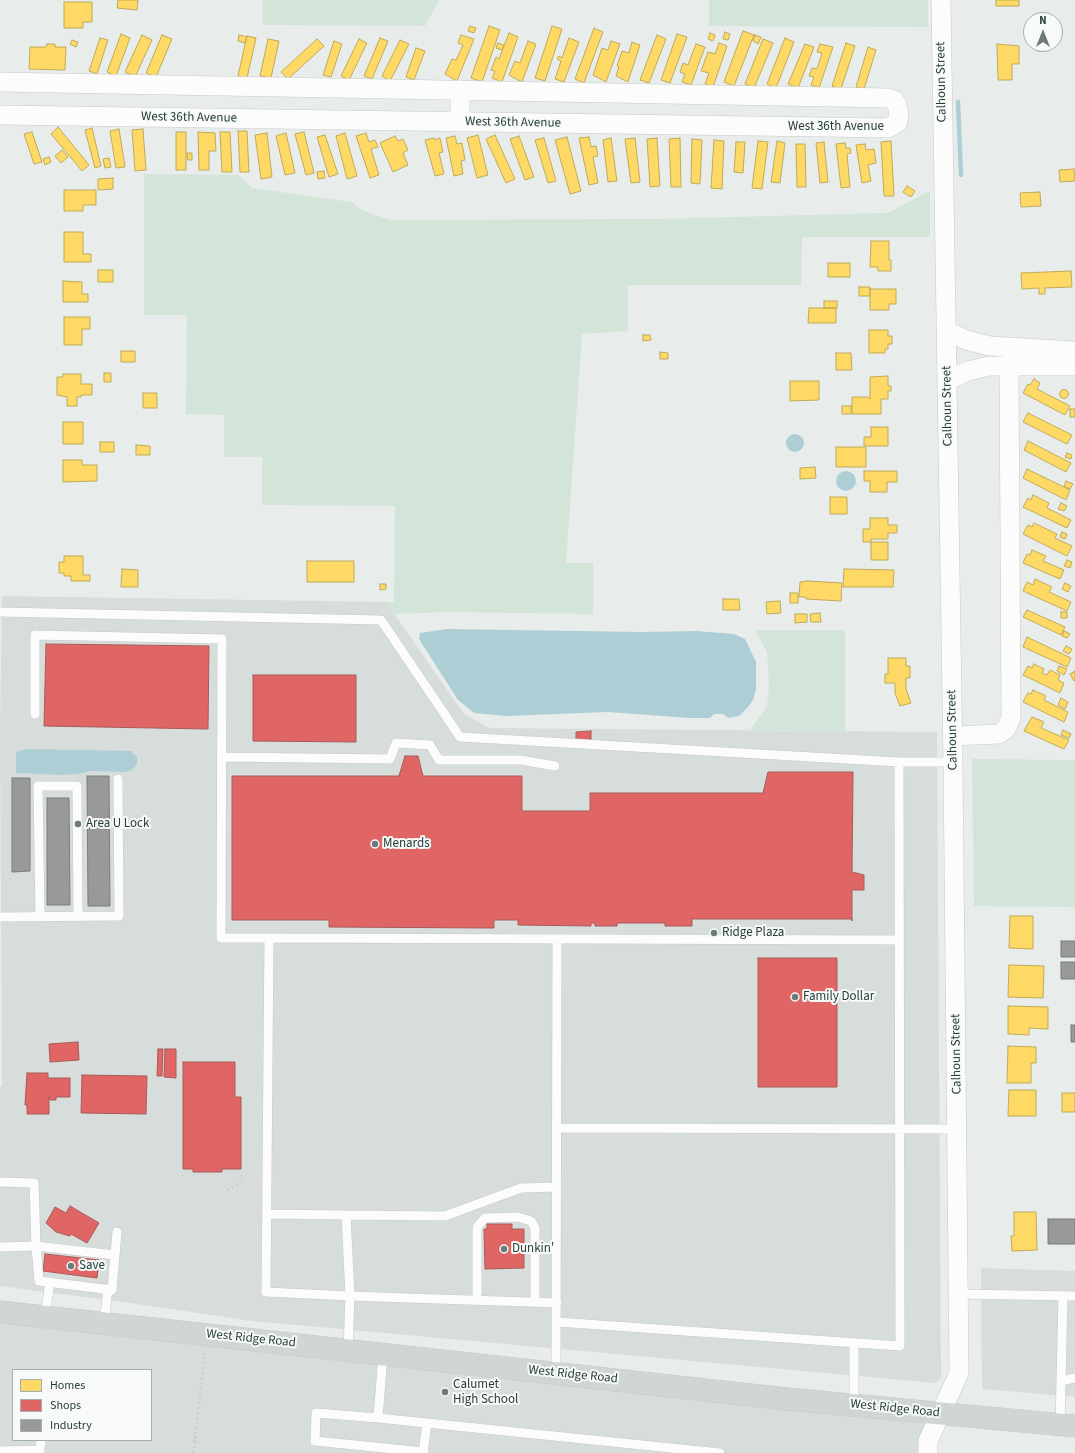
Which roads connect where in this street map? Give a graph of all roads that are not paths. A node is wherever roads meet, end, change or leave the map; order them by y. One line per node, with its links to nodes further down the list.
1 (941, 0): 6 (street, Calhoun Street)
2 (0, 82): 3 (street, West 36th Avenue)
3 (460, 90): 5 (street); 5 (street, West 36th Avenue)
4 (0, 116): 5 (street, West 36th Avenue)
5 (460, 122)
6 (947, 331): 7 (street); 10 (street, Calhoun Street)
7 (1075, 351)
8 (1009, 365): 9 (street); 10 (street); 13 (street)
9 (1075, 366)
10 (948, 380): 13 (street, Calhoun Street)
11 (0, 612): 15 (lane)
12 (35, 714): 14 (lane)
13 (953, 736): 16 (street, Calhoun Street)
14 (222, 757): 17 (lane); 22 (lane)
15 (899, 762): 16 (lane); 24 (lane)
16 (953, 762): 27 (street, Calhoun Street)
17 (555, 766)
18 (118, 779): 21 (lane)
19 (0, 916): 20 (lane)
20 (40, 916): 21 (lane); 21 (lane)
21 (78, 916)
22 (268, 938): 23 (lane); 30 (lane)
23 (557, 939): 24 (lane); 25 (lane)
24 (899, 940): 26 (lane)
25 (557, 1128): 26 (lane); 29 (lane)
26 (900, 1128): 27 (lane); 52 (lane)
27 (958, 1128): 41 (street, Calhoun Street)
28 (0, 1182): 33 (lane)
29 (557, 1187): 31 (lane); 47 (lane)
30 (267, 1214): 31 (lane); 42 (lane)
31 (346, 1215): 42 (lane)
32 (117, 1232): 35 (lane)
33 (36, 1246): 34 (lane); 35 (lane); 38 (lane)
34 (0, 1247)
35 (115, 1255): 40 (lane)
36 (59, 1273): 38 (lane)
37 (80, 1276): 39 (lane)
38 (54, 1282): 39 (lane); 49 (lane)
39 (79, 1286): 40 (lane)
40 (108, 1289): 51 (lane)
41 (959, 1294): 43 (lane); 59 (street, Calhoun Street)
42 (350, 1296): 45 (lane); 53 (lane)
43 (1063, 1296): 44 (lane); 57 (lane)
44 (1075, 1296)
45 (477, 1300): 46 (lane); 46 (lane)
46 (535, 1302): 47 (lane)
47 (557, 1303): 50 (lane)
48 (0, 1312): 49 (main road, West Ridge Road)
49 (45, 1316): 51 (main road, West Ridge Road)
50 (557, 1322): 52 (lane); 55 (lane)
51 (104, 1323): 53 (main road, West Ridge Road)
52 (854, 1343): 58 (lane)
53 (348, 1350): 54 (main road, West Ridge Road)
54 (383, 1354): 55 (main road, West Ridge Road); 60 (lane)
55 (556, 1373): 58 (main road, West Ridge Road)
56 (1075, 1378): 57 (lane)
57 (1061, 1381): 62 (lane)
58 (854, 1405): 59 (main road, West Ridge Road)
59 (941, 1414): 62 (main road, West Ridge Road); 67 (street, Calhoun Street)
60 (378, 1418): 61 (lane); 65 (lane)
61 (427, 1423): 65 (lane); 66 (lane)
62 (1068, 1425)
63 (41, 1441): 64 (lane)
64 (0, 1451)
65 (424, 1453)
66 (720, 1453)
67 (928, 1453)

